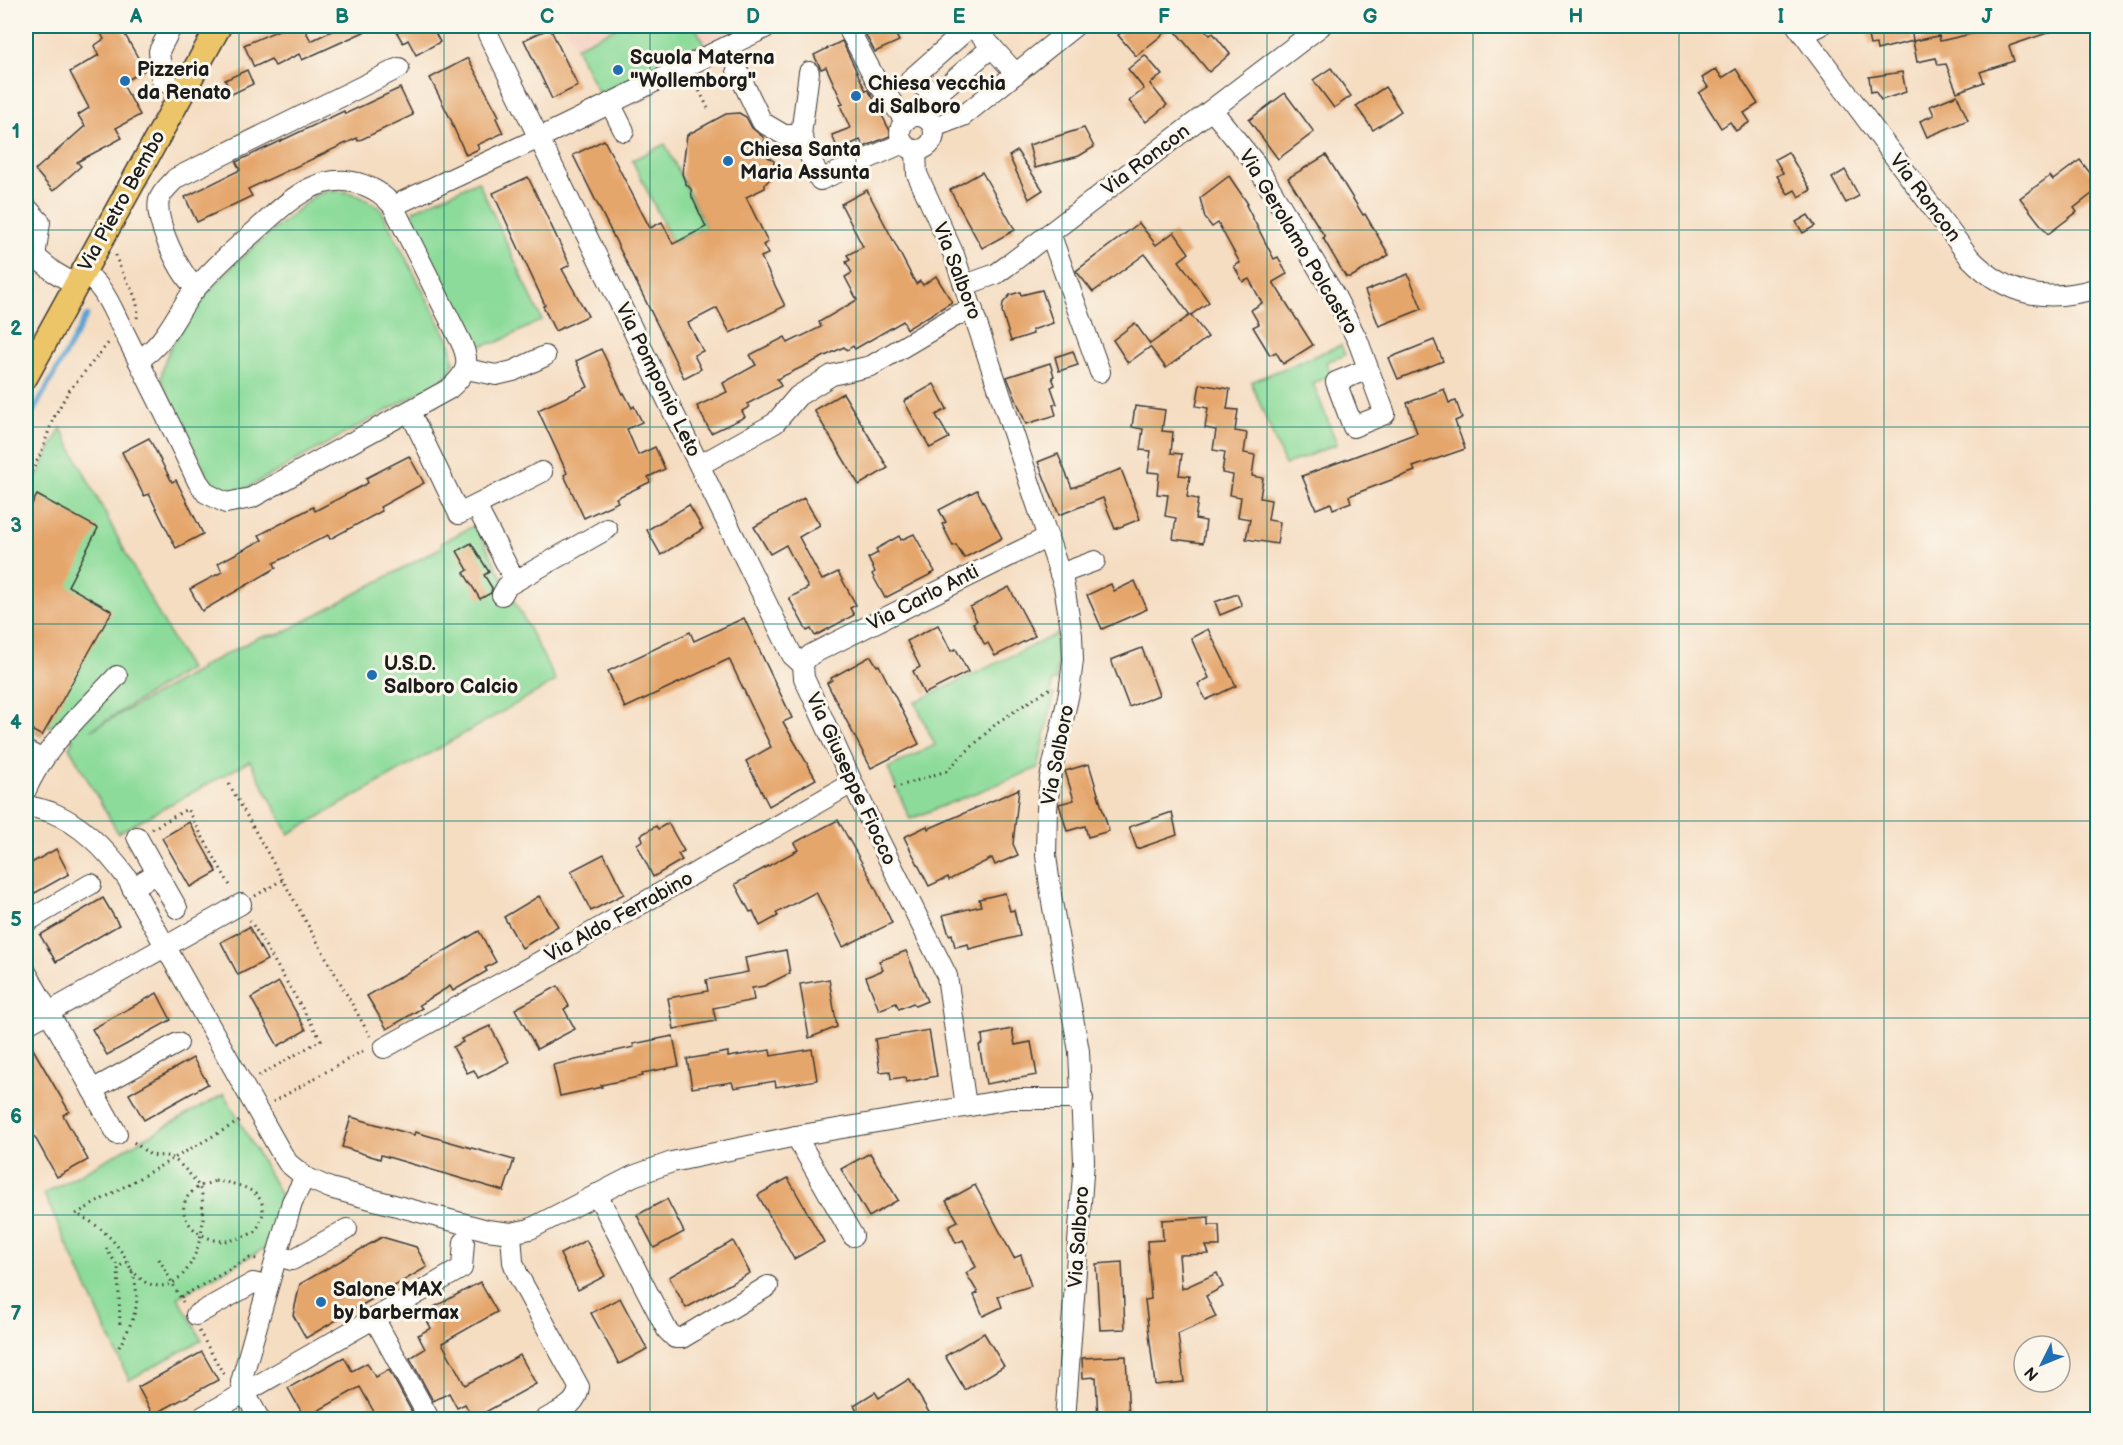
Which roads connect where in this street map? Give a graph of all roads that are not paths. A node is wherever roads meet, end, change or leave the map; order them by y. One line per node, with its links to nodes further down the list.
1 (172, 26): 15 (street)
2 (219, 26): 15 (main road, Via Pietro Bembo)
3 (769, 26): 16 (street)
4 (847, 26): 18 (street)
5 (972, 26): 10 (street); 10 (street)
6 (1075, 26): 14 (street)
7 (1321, 26): 17 (street, Via Roncon)
8 (1807, 28): 32 (street, Via Roncon)
9 (488, 34): 22 (street, Via Pomponio Leto)
10 (993, 47): 14 (street)
11 (399, 68): 31 (street)
12 (737, 70): 21 (street)
13 (809, 72): 21 (street)
14 (1016, 75): 19 (street)
15 (183, 93): 29 (main road, Via Pietro Bembo)
16 (610, 103): 20 (street); 22 (street)
17 (1212, 110): 27 (street, Via Roncon); 37 (street, Via Gerolamo Polcastro)
18 (905, 120): 19 (street); 23 (street, Via Salboro)
19 (933, 127): 23 (street)
20 (624, 131)
21 (801, 135): 23 (street)
22 (539, 138): 25 (street); 41 (street, Via Pomponio Leto)
23 (902, 148): 24 (street, Via Salboro); 24 (street)
24 (917, 174): 30 (street, Via Salboro)
25 (393, 206): 31 (street); 36 (street)
26 (26, 212): 28 (street)
27 (1050, 233): 30 (street, Via Roncon); 38 (street)
28 (30, 253): 29 (street)
29 (80, 278): 35 (street); 39 (main road, Via Pietro Bembo)
30 (965, 285): 33 (street, Via Salboro)
31 (196, 288): 35 (street)
32 (2097, 288)
33 (973, 309): 41 (street, Via Pomponio Leto); 45 (street, Via Salboro)
34 (545, 356): 36 (street)
35 (138, 360): 40 (street)
36 (466, 369): 40 (street)
37 (1368, 369): 37 (street, Via Gerolamo Polcastro)
38 (1100, 372)
39 (26, 376)
40 (410, 412): 43 (street)
41 (700, 465): 48 (street, Via Giuseppe Fiocco)
42 (542, 472): 43 (street)
43 (476, 506): 44 (street)
44 (607, 529)
45 (1048, 537): 47 (street, Via Salboro); 48 (street, Via Carlo Anti)
46 (1095, 561): 47 (street)
47 (1060, 574): 69 (street, Via Salboro)
48 (803, 665): 52 (street, Via Giuseppe Fiocco)
49 (117, 676): 51 (street)
50 (26, 751): 51 (street)
51 (44, 759): 53 (street)
52 (852, 783): 67 (street, Via Aldo Ferrabino); 70 (street, Via Giuseppe Fiocco)
53 (26, 790)
54 (26, 805): 58 (street)
55 (137, 837): 56 (street)
56 (158, 873): 58 (street); 60 (street)
57 (91, 884): 61 (street)
58 (132, 888): 62 (street)
59 (241, 904): 62 (street)
60 (177, 908)
61 (26, 922)
62 (165, 948): 64 (street); 73 (street)
63 (26, 972): 64 (street)
64 (48, 1012): 65 (street); 68 (street)
65 (26, 1025)
66 (177, 1043): 68 (street)
67 (379, 1046)
68 (92, 1090): 71 (street)
69 (1083, 1099): 70 (street); 89 (street, Via Salboro)
70 (966, 1106): 72 (street)
71 (117, 1134)
72 (796, 1136): 74 (street); 77 (street)
73 (305, 1177): 76 (street); 79 (street)
74 (597, 1194): 76 (street); 81 (street)
75 (347, 1229): 79 (street)
76 (511, 1233): 88 (street)
77 (853, 1236)
78 (464, 1242): 83 (street)
79 (271, 1258): 80 (street)
80 (267, 1286): 82 (street); 84 (street)
81 (768, 1286)
82 (193, 1316)
83 (374, 1318): 84 (street); 87 (street)
84 (240, 1396): 85 (street); 86 (street)
85 (197, 1419)
86 (260, 1419)
87 (430, 1419)
88 (544, 1419)
89 (1065, 1419)

